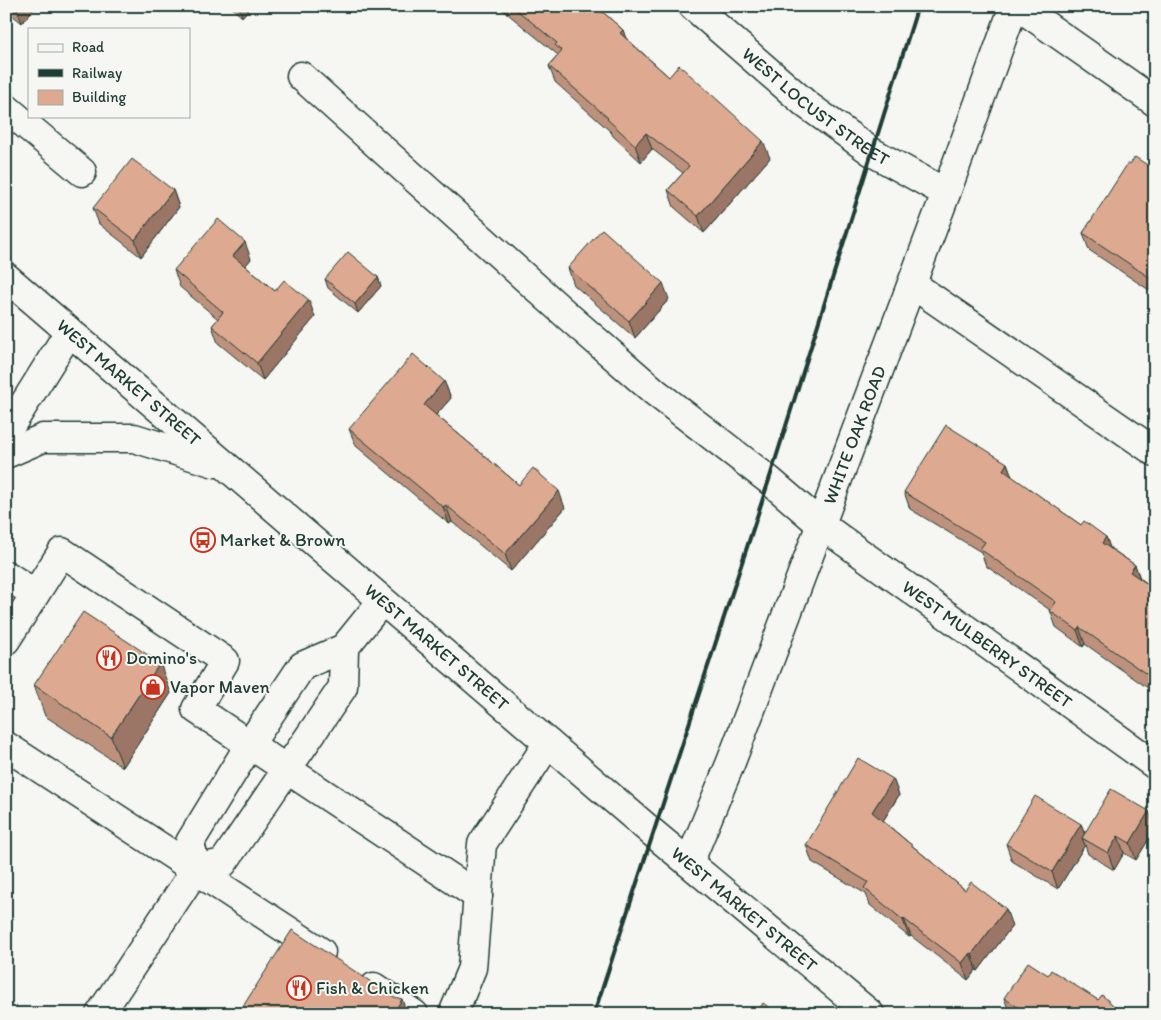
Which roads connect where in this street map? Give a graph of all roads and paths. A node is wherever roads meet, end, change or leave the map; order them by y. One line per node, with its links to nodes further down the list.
1 (693, 6): 7 (street, WEST LOCUST STREET)
2 (1016, 6): 4 (street); 7 (street, WHITE OAK ROAD)
3 (301, 76): 15 (street, WEST MULBERRY STREET)
4 (1155, 102)
5 (6, 108): 6 (street)
6 (82, 172)
7 (946, 193): 9 (street, WHITE OAK ROAD)
8 (6, 277): 10 (street, WEST MARKET STREET)
9 (912, 284): 12 (street); 15 (street, WHITE OAK ROAD)
10 (69, 332): 11 (street); 14 (street, WEST MARKET STREET)
11 (6, 432)
12 (1155, 452)
13 (6, 454): 14 (street)
14 (225, 466): 18 (street, WEST MARKET STREET)
15 (820, 524): 24 (street, WEST MULBERRY STREET); 26 (street, WHITE OAK ROAD)
16 (6, 575): 17 (street)
17 (35, 594): 19 (street); 22 (street)
18 (382, 601): 20 (street); 21 (street, WEST MARKET STREET)
19 (6, 640)
20 (344, 648): 22 (street); 25 (street)
21 (548, 743): 26 (street, WEST MARKET STREET); 28 (street)
22 (250, 744): 25 (street); 27 (street)
23 (6, 746): 27 (street)
24 (1155, 765)
25 (288, 769): 27 (street); 28 (street)
26 (689, 863): 32 (street, WEST MARKET STREET)
27 (196, 869): 29 (street); 30 (street)
28 (478, 896): 31 (street)
29 (100, 1014)
30 (414, 1014)
31 (453, 1014)
32 (870, 1014)

